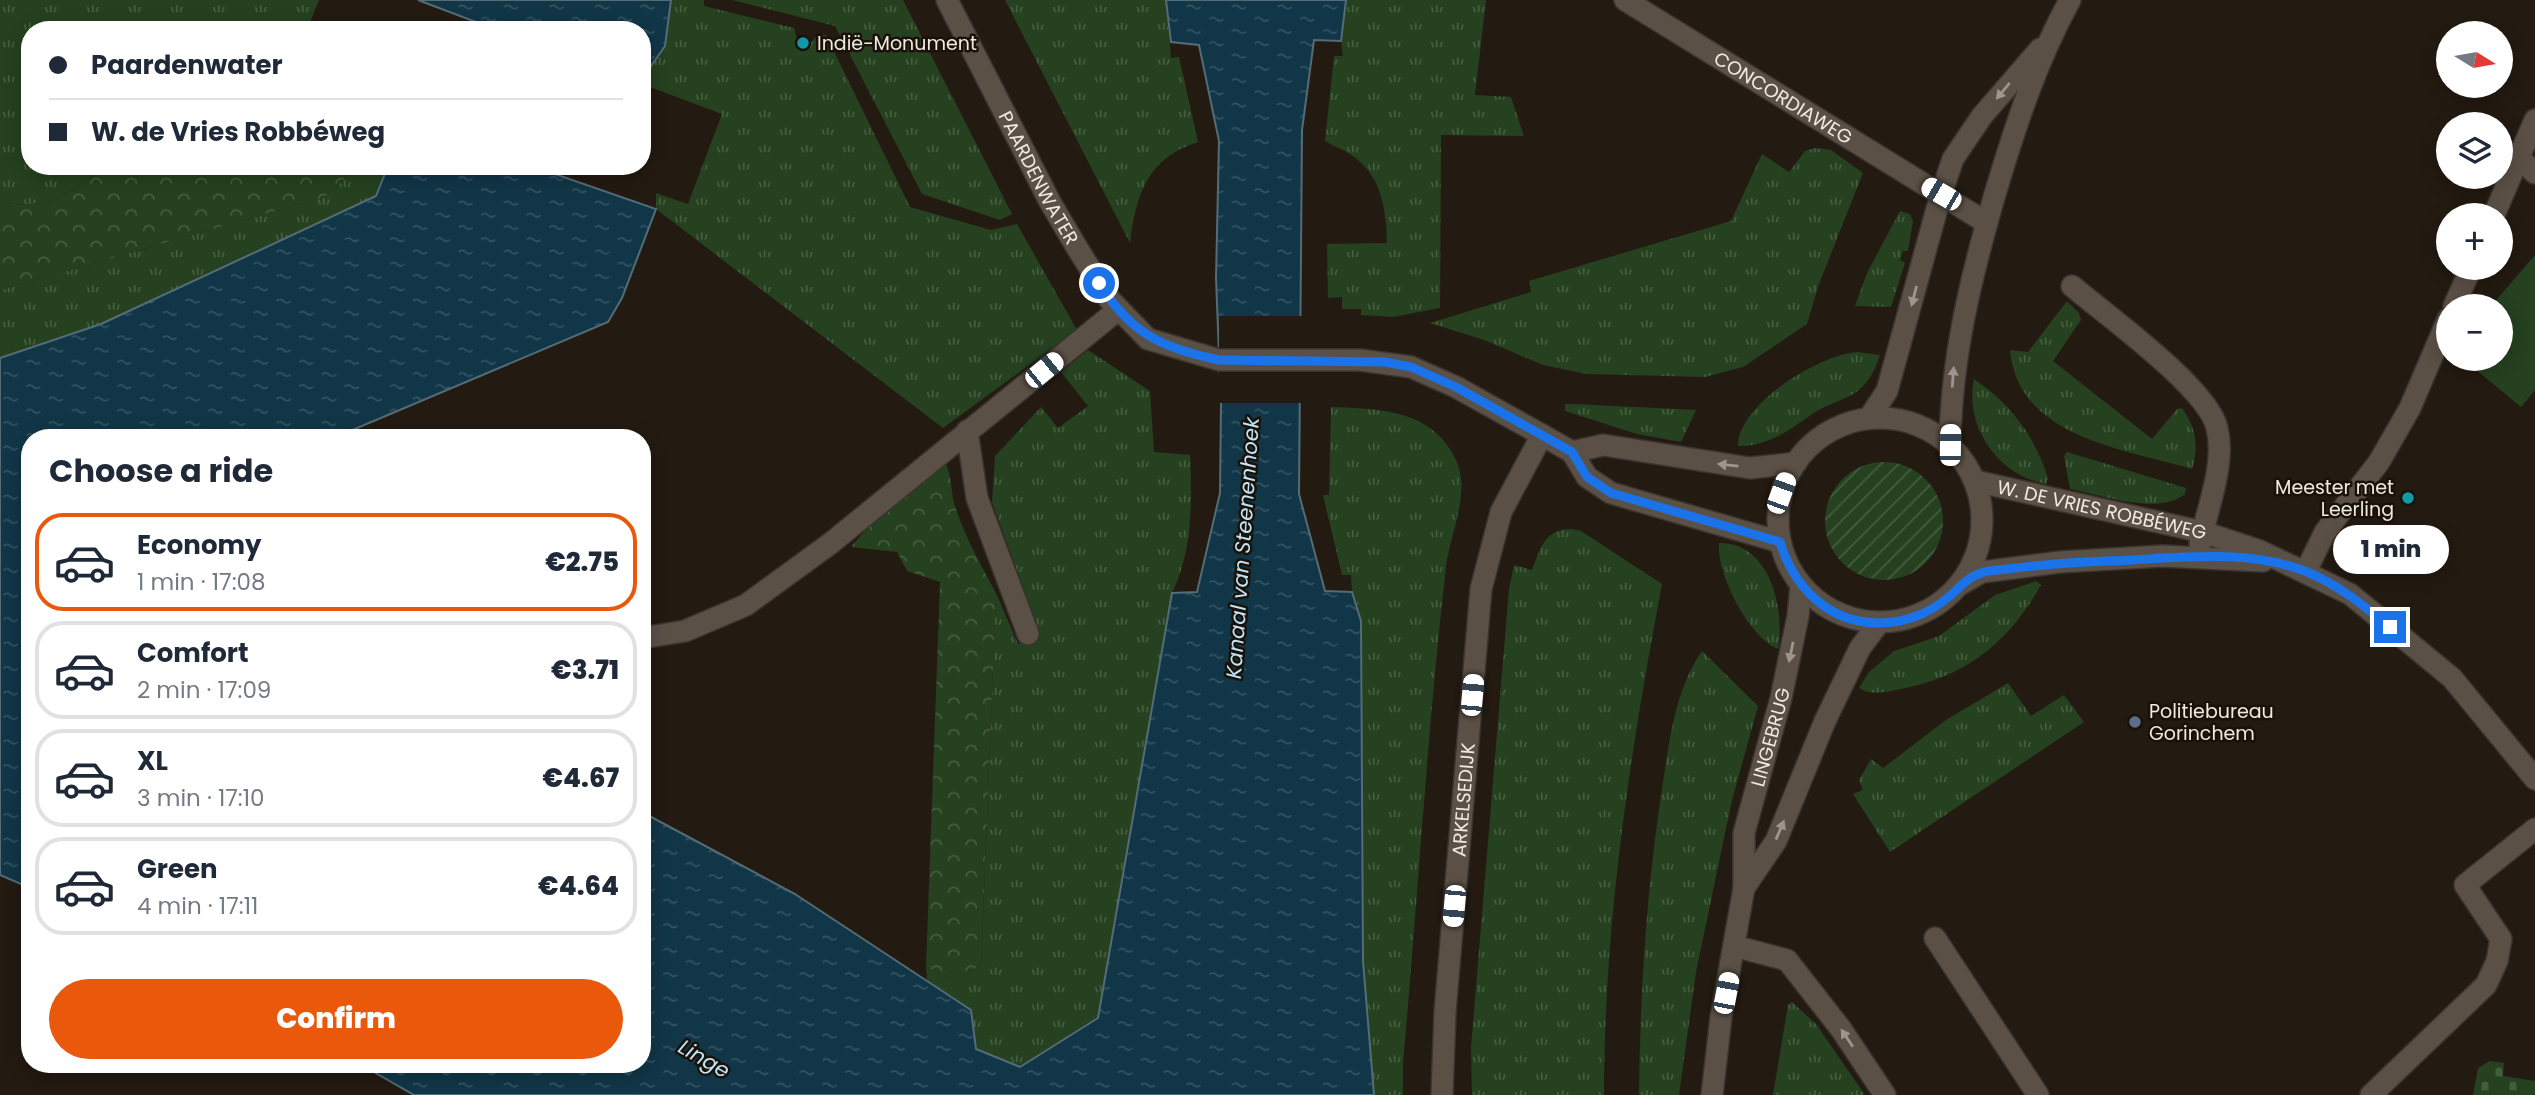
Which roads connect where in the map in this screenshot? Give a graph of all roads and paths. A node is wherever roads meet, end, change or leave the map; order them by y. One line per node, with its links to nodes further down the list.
1 (947, 0): 12 (main road, PAARDENWATER)
2 (1625, 0): 8 (main road, CONCORDIAWEG)
3 (2070, 0): 4 (main road)
4 (2048, 40): 8 (main road, one-way to 8); 10 (main road)
5 (2535, 120): 6 (main road)
6 (2519, 158): 7 (main road); 9 (main road)
7 (2535, 173)
8 (1941, 194): 10 (main road, CONCORDIAWEG); 14 (main road, one-way to 14)
9 (2499, 203)
10 (1987, 223): 17 (main road, one-way to 10)
11 (2072, 286): 21 (main road)
12 (1119, 309): 15 (main road); 16 (main road, PAARDENWATER)
13 (2436, 348): 24 (main road)
14 (1869, 418): 17 (main road); 19 (main road)
15 (967, 431): 28 (main road); 29 (main road)
16 (1542, 435): 18 (main road, PAARDENWATER); 35 (main road, ARKELSEDIJK)
17 (1950, 445): 20 (main road)
18 (1572, 452): 19 (main road, one-way to 18); 22 (main road)
19 (1796, 463): 22 (main road)
20 (1975, 481): 21 (main road, W. DE VRIES ROBBÉWEG); 25 (main road)
21 (2203, 532): 23 (main road); 24 (main road, W. DE VRIES ROBBÉWEG)
22 (1780, 542): 26 (main road)
23 (2198, 558): 24 (main road, W. DE VRIES ROBBÉWEG); 25 (main road, W. DE VRIES ROBBÉWEG)
24 (2306, 571): 30 (main road, W. DE VRIES ROBBÉWEG)
25 (1961, 584): 27 (main road)
26 (1801, 585): 27 (main road); 32 (main road, LINGEBRUG, one-way to 32)
27 (1879, 623): 32 (main road, LINGEBRUG, one-way to 27)
28 (1028, 634)
29 (651, 637)
30 (2535, 779)
31 (2535, 829): 39 (main road)
32 (1745, 888): 34 (main road, LINGEBRUG)
33 (1935, 938): 38 (main road)
34 (1734, 946): 36 (main road, LINGEBRUG); 37 (main road, one-way to 34)
35 (1442, 1095)
36 (1712, 1095)
37 (1885, 1095)
38 (2038, 1095)
39 (2371, 1095)

